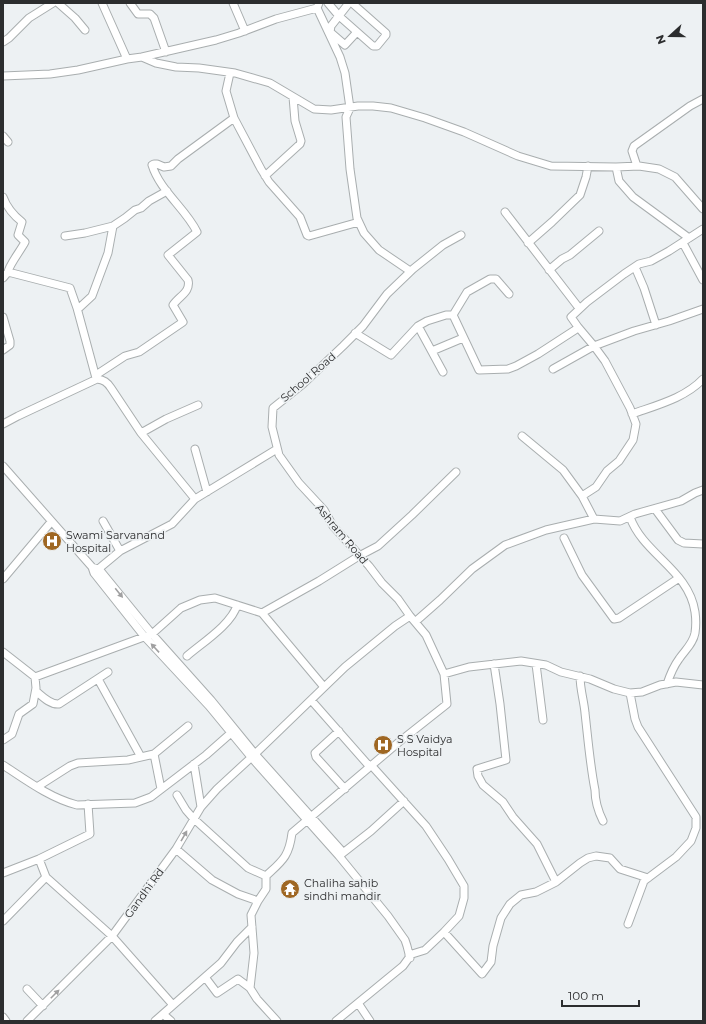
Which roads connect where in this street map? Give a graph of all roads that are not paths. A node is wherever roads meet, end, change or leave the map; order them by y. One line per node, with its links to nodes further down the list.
1 (53, 3): 13 (street)
2 (58, 3): 10 (street)
3 (102, 3): 16 (street)
4 (130, 3): 14 (street)
5 (233, 3): 11 (street)
6 (328, 3): 9 (street)
7 (351, 3): 9 (street); 12 (street)
8 (318, 6): 11 (street); 21 (street)
9 (339, 16): 12 (street); 12 (street)
10 (85, 30)
11 (245, 31): 14 (street)
12 (357, 32)
13 (3, 42)
14 (166, 52): 15 (street)
15 (142, 57): 16 (street); 17 (street)
16 (127, 59): 18 (street)
17 (230, 73): 19 (street); 22 (street)
18 (3, 76)
19 (292, 97): 21 (street); 28 (street)
20 (703, 99): 26 (street)
21 (350, 108): 25 (street); 33 (street)
22 (234, 118): 28 (street); 29 (street)
23 (3, 136): 24 (street)
24 (8, 142)
25 (588, 166): 27 (street); 40 (street)
26 (637, 166): 27 (street); 31 (street)
27 (616, 167): 39 (street)
28 (265, 176): 33 (street)
29 (167, 191): 34 (street); 63 (street)
30 (3, 197): 43 (street)
31 (703, 209)
32 (505, 212): 40 (street)
33 (359, 222): 44 (street)
34 (113, 226): 38 (street); 49 (street)
35 (703, 229): 39 (street)
36 (599, 231): 42 (street)
37 (461, 235): 44 (street, School Road)
38 (65, 236)
39 (686, 240): 41 (street); 46 (street)
40 (528, 243): 42 (street)
41 (635, 267): 48 (street); 53 (street)
42 (549, 270): 48 (street)
43 (8, 272): 45 (street); 49 (street)
44 (410, 272): 56 (street, School Road)
45 (3, 278)
46 (703, 280)
47 (509, 294): 51 (street)
48 (579, 308): 55 (street)
49 (78, 309): 63 (street)
50 (703, 309): 53 (street)
51 (452, 315): 54 (street); 57 (street)
52 (3, 317): 59 (street)
53 (656, 325): 58 (street)
54 (418, 326): 56 (street); 60 (street)
55 (578, 327): 57 (street); 58 (street)
56 (355, 333): 71 (street, School Road)
57 (463, 338): 60 (street)
58 (594, 346): 61 (street); 66 (street)
59 (3, 350)
60 (432, 351): 62 (street)
61 (553, 369)
62 (443, 372)
63 (96, 377): 67 (street); 68 (street)
64 (703, 379): 66 (street)
65 (198, 405): 68 (street)
66 (632, 414): 76 (street)
67 (3, 424)
68 (141, 433): 77 (street)
69 (522, 436): 76 (street)
70 (195, 449): 75 (street)
71 (278, 449): 75 (street); 86 (street, Ashram Road)
72 (3, 466): 82 (street)
73 (456, 472): 86 (street)
74 (703, 490): 78 (street, Gandhi Rd)
75 (207, 492): 77 (street)
76 (582, 496): 80 (street)
77 (195, 499): 85 (street)
78 (655, 509): 79 (street, Gandhi Rd); 84 (street)
79 (630, 517): 80 (street, Gandhi Rd); 88 (street)
80 (594, 519): 92 (street, Gandhi Rd)
81 (103, 521): 85 (street)
82 (51, 522): 87 (street); 89 (street)
83 (564, 538): 88 (street)
84 (703, 544)
85 (120, 551): 87 (street)
86 (359, 556): 91 (street); 92 (street, Ashram Road)
87 (95, 570): 93 (street, one-way to 93); 94 (street)
88 (679, 578): 104 (street)
89 (3, 579)
90 (237, 605): 91 (street); 93 (street); 96 (street)
91 (262, 613): 106 (street)
92 (412, 619): 100 (street, Ashram Road); 106 (street, Gandhi Rd)
93 (152, 634): 94 (street); 116 (street)
94 (144, 636): 102 (street); 113 (street, one-way to 94)
95 (3, 652): 102 (street)
96 (187, 656)
97 (494, 664): 98 (street); 100 (street); 138 (street)
98 (536, 664): 101 (street); 110 (street)
99 (108, 672): 103 (street)
100 (444, 674): 120 (street, Ashram Road)
101 (580, 676): 108 (street); 130 (street)
102 (35, 677): 107 (street)
103 (98, 679): 107 (street); 117 (street)
104 (667, 684): 105 (street); 108 (street)
105 (703, 685)
106 (324, 688): 109 (street, Gandhi Rd)
107 (36, 691): 114 (street)
108 (630, 693): 137 (street)
109 (311, 700): 112 (street); 116 (street, Gandhi Rd)
110 (543, 720)
111 (188, 726): 115 (street)
112 (339, 731): 120 (street); 123 (street)
113 (231, 733): 116 (street); 118 (street)
114 (3, 740)
115 (154, 754): 117 (street); 122 (street)
116 (253, 756): 127 (street, Gandhi Rd); 129 (street)
117 (141, 757): 121 (street)
118 (194, 764): 122 (street); 127 (street)
119 (3, 765): 121 (street)
120 (371, 766): 123 (street); 125 (street)
121 (37, 787): 126 (street)
122 (161, 789): 126 (street)
123 (344, 789): 129 (street)
124 (177, 795): 128 (street)
125 (404, 801): 132 (street); 143 (street)
126 (88, 804): 133 (street)
127 (201, 806): 128 (street, Gandhi Rd)
128 (193, 818): 131 (street, Gandhi Rd, one-way to 128); 135 (street)
129 (309, 818): 132 (street); 135 (street)
130 (603, 821)
131 (176, 849): 139 (street); 144 (street, Gandhi Rd)
132 (341, 854): 145 (street)
133 (39, 859): 134 (street); 136 (street)
134 (3, 873)
135 (266, 876): 139 (street)
136 (46, 877): 140 (street); 144 (street)
137 (648, 878): 138 (street); 141 (street)
138 (556, 882): 143 (street)
139 (258, 901): 142 (street)
140 (3, 921)
141 (628, 924)
142 (252, 927): 146 (street); 147 (street)
143 (444, 932): 145 (street)
144 (112, 936): 150 (street); 151 (street, Gandhi Rd, one-way to 144)
145 (410, 956): 149 (street)
146 (205, 977): 147 (street); 150 (street)
147 (250, 988): 158 (street)
148 (27, 989): 151 (street)
149 (358, 1002): 159 (street); 160 (street)
150 (173, 1005): 152 (street)
151 (43, 1006): 155 (street, Gandhi Rd)
152 (163, 1014): 156 (street); 157 (street)
153 (3, 1017): 154 (street)
154 (6, 1021)
155 (27, 1021)
156 (155, 1021)
157 (171, 1021)
158 (277, 1021)
159 (337, 1021)
160 (370, 1021)

